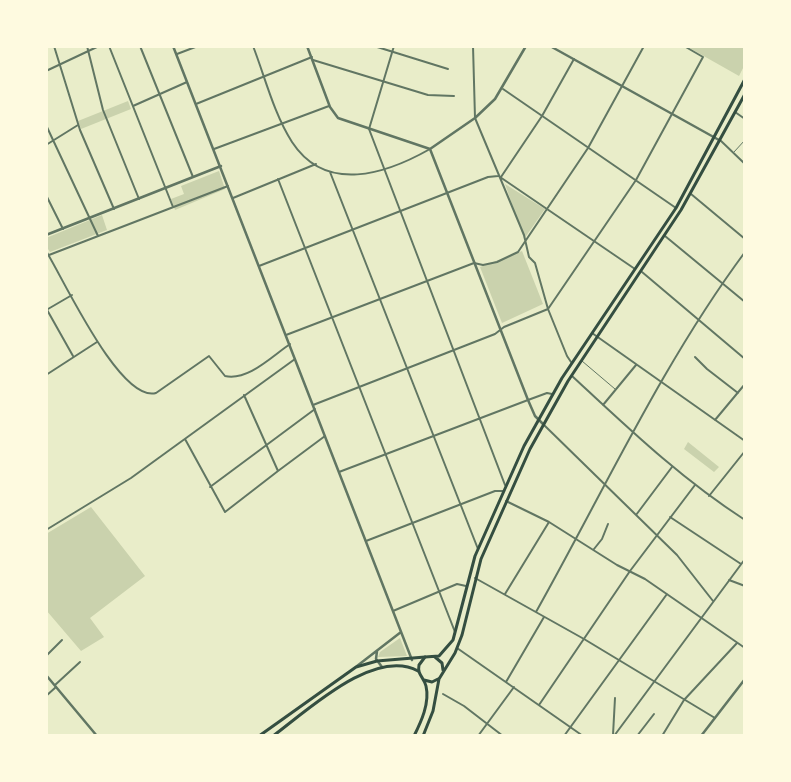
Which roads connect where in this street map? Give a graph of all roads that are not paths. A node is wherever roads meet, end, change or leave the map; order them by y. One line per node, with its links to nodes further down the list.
1 (54, 46): 22 (street)
2 (87, 46): 17 (street)
3 (99, 46): 17 (street)
4 (109, 46): 35 (street)
5 (140, 46): 31 (street)
6 (173, 46): 19 (street)
7 (198, 46): 19 (street)
8 (252, 46): 25 (street)
9 (307, 46): 20 (street)
10 (374, 46): 18 (street)
11 (394, 46): 18 (street)
12 (473, 46): 40 (street)
13 (526, 46): 30 (street)
14 (550, 46): 21 (street)
15 (644, 46): 29 (street)
16 (684, 46): 37 (street)
17 (88, 51): 22 (street); 70 (street)
18 (392, 52): 23 (street); 27 (street)
19 (177, 54): 28 (street)
20 (312, 59): 25 (street); 27 (street); 36 (street)
21 (574, 59): 29 (street); 39 (street)
22 (59, 64): 24 (street); 44 (street)
23 (448, 68)
24 (46, 71)
25 (264, 75): 34 (street); 42 (street)
26 (745, 79): 46 (main road)
27 (383, 81): 33 (street); 45 (street)
28 (187, 82): 31 (street); 34 (street)
29 (623, 86): 37 (street); 51 (street)
30 (502, 89): 39 (street); 40 (street)
31 (159, 94): 35 (street); 60 (street)
32 (745, 94): 38 (main road)
33 (454, 96)
34 (196, 104): 52 (street)
35 (133, 106): 65 (street)
36 (330, 106): 42 (street); 45 (street)
37 (672, 112): 46 (street); 63 (street)
38 (736, 112): 41 (street); 47 (main road)
39 (542, 116): 51 (street); 61 (street)
40 (475, 118): 53 (street); 61 (street)
41 (745, 119)
42 (283, 124): 52 (street); 55 (street)
43 (46, 125): 49 (street)
44 (78, 125): 49 (street); 71 (street)
45 (369, 129): 53 (street); 58 (street)
46 (715, 136): 47 (street); 73 (main road)
47 (720, 140): 54 (street); 68 (main road)
48 (745, 140): 54 (street)
49 (52, 141): 50 (street); 76 (street)
50 (46, 145)
51 (588, 148): 63 (street); 74 (street)
52 (214, 149): 57 (street)
53 (430, 149): 58 (street); 66 (street)
54 (733, 153): 56 (street)
55 (316, 164): 59 (street); 62 (street)
56 (745, 164)
57 (221, 166): 60 (street); 64 (street)
58 (385, 170): 59 (street); 75 (street)
59 (330, 172): 78 (street)
60 (192, 177): 65 (street)
61 (500, 177): 66 (street); 74 (street); 84 (street)
62 (278, 179): 69 (street); 85 (street)
63 (636, 180): 73 (street); 83 (street)
64 (228, 186): 69 (street); 72 (street)
65 (165, 188): 70 (street); 72 (street)
66 (448, 193): 75 (street); 89 (street)
67 (46, 194): 77 (street)
68 (690, 194): 81 (main road); 82 (street)
69 (233, 198): 90 (street)
70 (139, 199): 71 (street)
71 (114, 208): 76 (street)
72 (173, 208): 80 (street)
73 (676, 208): 91 (main road)
74 (548, 210): 83 (street); 84 (street)
75 (400, 211): 78 (street); 93 (street)
76 (89, 219): 77 (street); 80 (street)
77 (63, 229): 79 (street)
78 (353, 230): 85 (street); 96 (street)
79 (46, 235)
80 (98, 236): 88 (street)
81 (666, 236): 92 (main road); 94 (street)
82 (745, 239)
83 (594, 241): 91 (street); 99 (street)
84 (525, 243): 89 (street); 99 (street)
85 (305, 248): 90 (street); 100 (street)
86 (46, 251): 88 (street)
87 (745, 252): 94 (street)
88 (49, 255): 95 (street)
89 (474, 263): 93 (street); 102 (street)
90 (259, 266): 104 (street)
91 (635, 269): 103 (main road)
92 (642, 272): 101 (street); 105 (main road)
93 (427, 281): 96 (street); 108 (street)
94 (723, 283): 97 (street); 101 (street)
95 (72, 296): 98 (street); 106 (street)
96 (380, 299): 100 (street); 116 (street)
97 (745, 302)
98 (46, 309): 109 (street)
99 (548, 309): 102 (street); 114 (street)
100 (332, 317): 104 (street); 121 (street)
101 (699, 320): 111 (street); 119 (street)
102 (499, 330): 108 (street); 126 (street)
103 (592, 333): 105 (street); 114 (main road)
104 (286, 335): 107 (street)
105 (598, 337): 113 (main road); 115 (street)
106 (97, 342): 107 (street); 109 (street)
107 (290, 344): 112 (street)
108 (454, 350): 116 (street); 130 (street)
109 (74, 357): 117 (street)
110 (695, 357): 123 (street)
111 (745, 358)
112 (295, 359): 125 (street); 127 (street)
113 (582, 360): 118 (main road); 122 (street)
114 (572, 363): 124 (main road)
115 (636, 365): 119 (street); 122 (street)
116 (407, 369): 121 (street); 136 (street)
117 (47, 374)
118 (571, 376): 128 (street); 133 (main road)
119 (660, 382): 132 (street); 134 (street)
120 (745, 384): 123 (street)
121 (359, 386): 127 (street); 141 (street)
122 (616, 390): 128 (street)
123 (738, 393): 132 (street)
124 (552, 394): 126 (street); 131 (main road)
125 (244, 395): 137 (street); 139 (street)
126 (528, 400): 130 (street); 131 (street)
127 (313, 405): 129 (street)
128 (603, 405): 134 (street)
129 (315, 409): 135 (street); 139 (street)
130 (480, 419): 136 (street); 148 (street)
131 (538, 420): 133 (street); 148 (main road)
132 (716, 420): 138 (street)
133 (543, 424): 145 (street); 151 (main road)
134 (632, 432): 142 (street); 145 (street)
135 (325, 436): 143 (street); 144 (street)
136 (434, 436): 141 (street); 152 (street)
137 (185, 439): 147 (street); 159 (street)
138 (745, 441)
139 (267, 445): 143 (street); 147 (street)
140 (745, 451): 150 (street)
141 (386, 455): 144 (street); 157 (street)
142 (672, 467): 146 (street); 153 (street)
143 (278, 471): 147 (street)
144 (339, 472): 162 (street)
145 (605, 484): 153 (street); 161 (street)
146 (695, 485): 150 (street); 154 (street)
147 (210, 486)
148 (506, 486): 149 (main road)
149 (503, 491): 152 (street); 163 (main road)
150 (709, 496): 155 (street)
151 (506, 501): 156 (street); 168 (main road)
152 (460, 504): 157 (street); 163 (street)
153 (636, 515): 160 (street)
154 (670, 518): 160 (street); 166 (street)
155 (745, 520)
156 (549, 522): 161 (street); 173 (street)
157 (412, 523): 162 (street); 172 (street)
158 (608, 524): 164 (street)
159 (46, 530)
160 (657, 535): 167 (street); 175 (street)
161 (578, 538): 164 (street); 177 (street)
162 (366, 541): 176 (street)
163 (478, 549): 170 (main road)
164 (594, 549): 167 (street)
165 (745, 559): 166 (street)
166 (741, 564): 169 (street)
167 (630, 571): 174 (street); 182 (street)
168 (475, 578): 173 (street); 185 (main road)
169 (729, 580): 171 (street); 175 (street)
170 (466, 586): 172 (street); 181 (main road)
171 (745, 586)
172 (439, 592): 176 (street); 181 (street)
173 (505, 594): 177 (street)
174 (668, 594): 179 (street); 191 (street)
175 (713, 601): 179 (street)
176 (393, 611): 180 (street)
177 (536, 612): 178 (street)
178 (544, 616): 182 (street); 204 (street)
179 (700, 618): 184 (street); 203 (street)
180 (401, 632): 187 (street); 192 (street)
181 (456, 634): 190 (main road)
182 (584, 639): 191 (street); 211 (street)
183 (62, 640): 188 (street)
184 (737, 643): 186 (street); 210 (street)
185 (457, 648): 197 (main road); 204 (street)
186 (745, 648)
187 (377, 649): 193 (street); 195 (street)
188 (46, 656)
189 (425, 657): 190 (main road); 192 (main road); 198 (main road)
190 (434, 657): 197 (main road)
191 (619, 659): 203 (street); 215 (street)
192 (412, 660): 193 (main road)
193 (377, 661): 195 (main road); 196 (street)
194 (80, 662): 205 (street)
195 (356, 667): 217 (main road)
196 (382, 667): 198 (main road); 218 (main road)
197 (443, 670): 200 (main road)
198 (418, 671): 202 (main road)
199 (46, 675): 205 (street)
200 (439, 679): 202 (main road); 220 (main road)
201 (745, 679): 213 (street)
202 (424, 680): 219 (main road)
203 (655, 681): 210 (street); 225 (street)
204 (506, 682): 206 (street)
205 (56, 686): 208 (street); 216 (street)
206 (514, 687): 211 (street); 214 (street)
207 (444, 694): 214 (street)
208 (46, 696)
209 (615, 698): 225 (street)
210 (684, 700): 213 (street); 227 (street)
211 (539, 705): 215 (street)
212 (654, 714): 226 (street)
213 (715, 718): 228 (street)
214 (487, 724): 221 (street); 222 (street)
215 (570, 727): 223 (street); 224 (street)
216 (98, 736)
217 (259, 736)
218 (273, 736)
219 (414, 736)
220 (423, 736)
221 (478, 736)
222 (503, 736)
223 (564, 736)
224 (583, 736)
225 (614, 736)
226 (637, 736)
227 (662, 736)
228 (701, 736)

